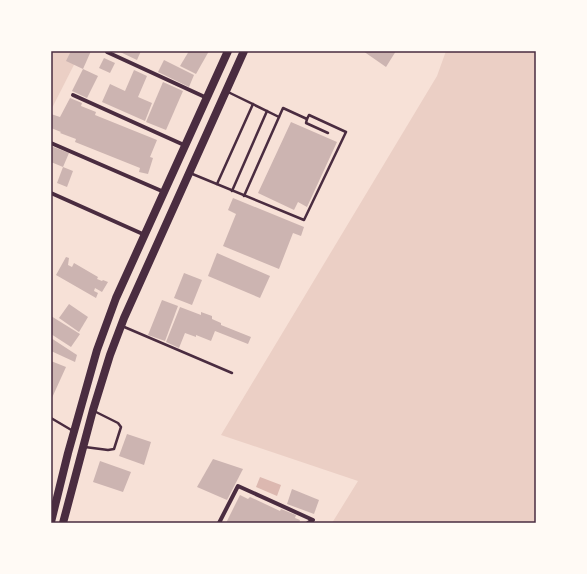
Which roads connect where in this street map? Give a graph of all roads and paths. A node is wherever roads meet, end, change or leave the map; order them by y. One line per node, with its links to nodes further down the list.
1 (228, 51): 6 (main road)
2 (244, 51): 4 (main road)
3 (108, 52): 6 (street)
4 (225, 91): 7 (lane); 12 (main road)
5 (73, 95): 15 (street)
6 (207, 98): 9 (main road)
7 (253, 104): 8 (lane); 17 (lane)
8 (267, 111): 10 (lane); 18 (lane)
9 (199, 114): 12 (main road); 15 (main road)
10 (279, 117): 11 (lane); 21 (lane)
11 (308, 119): 13 (lane); 21 (lane)
12 (212, 120): 16 (main road)
13 (328, 133)
14 (51, 143): 19 (street)
15 (184, 145): 19 (main road)
16 (188, 173): 17 (lane); 23 (main road)
17 (217, 184): 18 (lane)
18 (232, 191): 21 (lane)
19 (164, 192): 22 (main road)
20 (51, 193): 22 (street)
21 (244, 196)
22 (145, 235): 24 (main road)
23 (121, 326): 25 (main road); 26 (lane)
24 (97, 350): 25 (main road); 29 (main road)
25 (110, 356): 27 (main road)
26 (232, 373)
27 (93, 410): 31 (main road); 31 (lane)
28 (51, 418): 29 (lane)
29 (74, 432): 30 (main road)
30 (71, 444): 31 (main road); 32 (main road)
31 (84, 446): 33 (main road)
32 (51, 522)
33 (63, 523)
34 (220, 523): 35 (street)
35 (308, 523)

